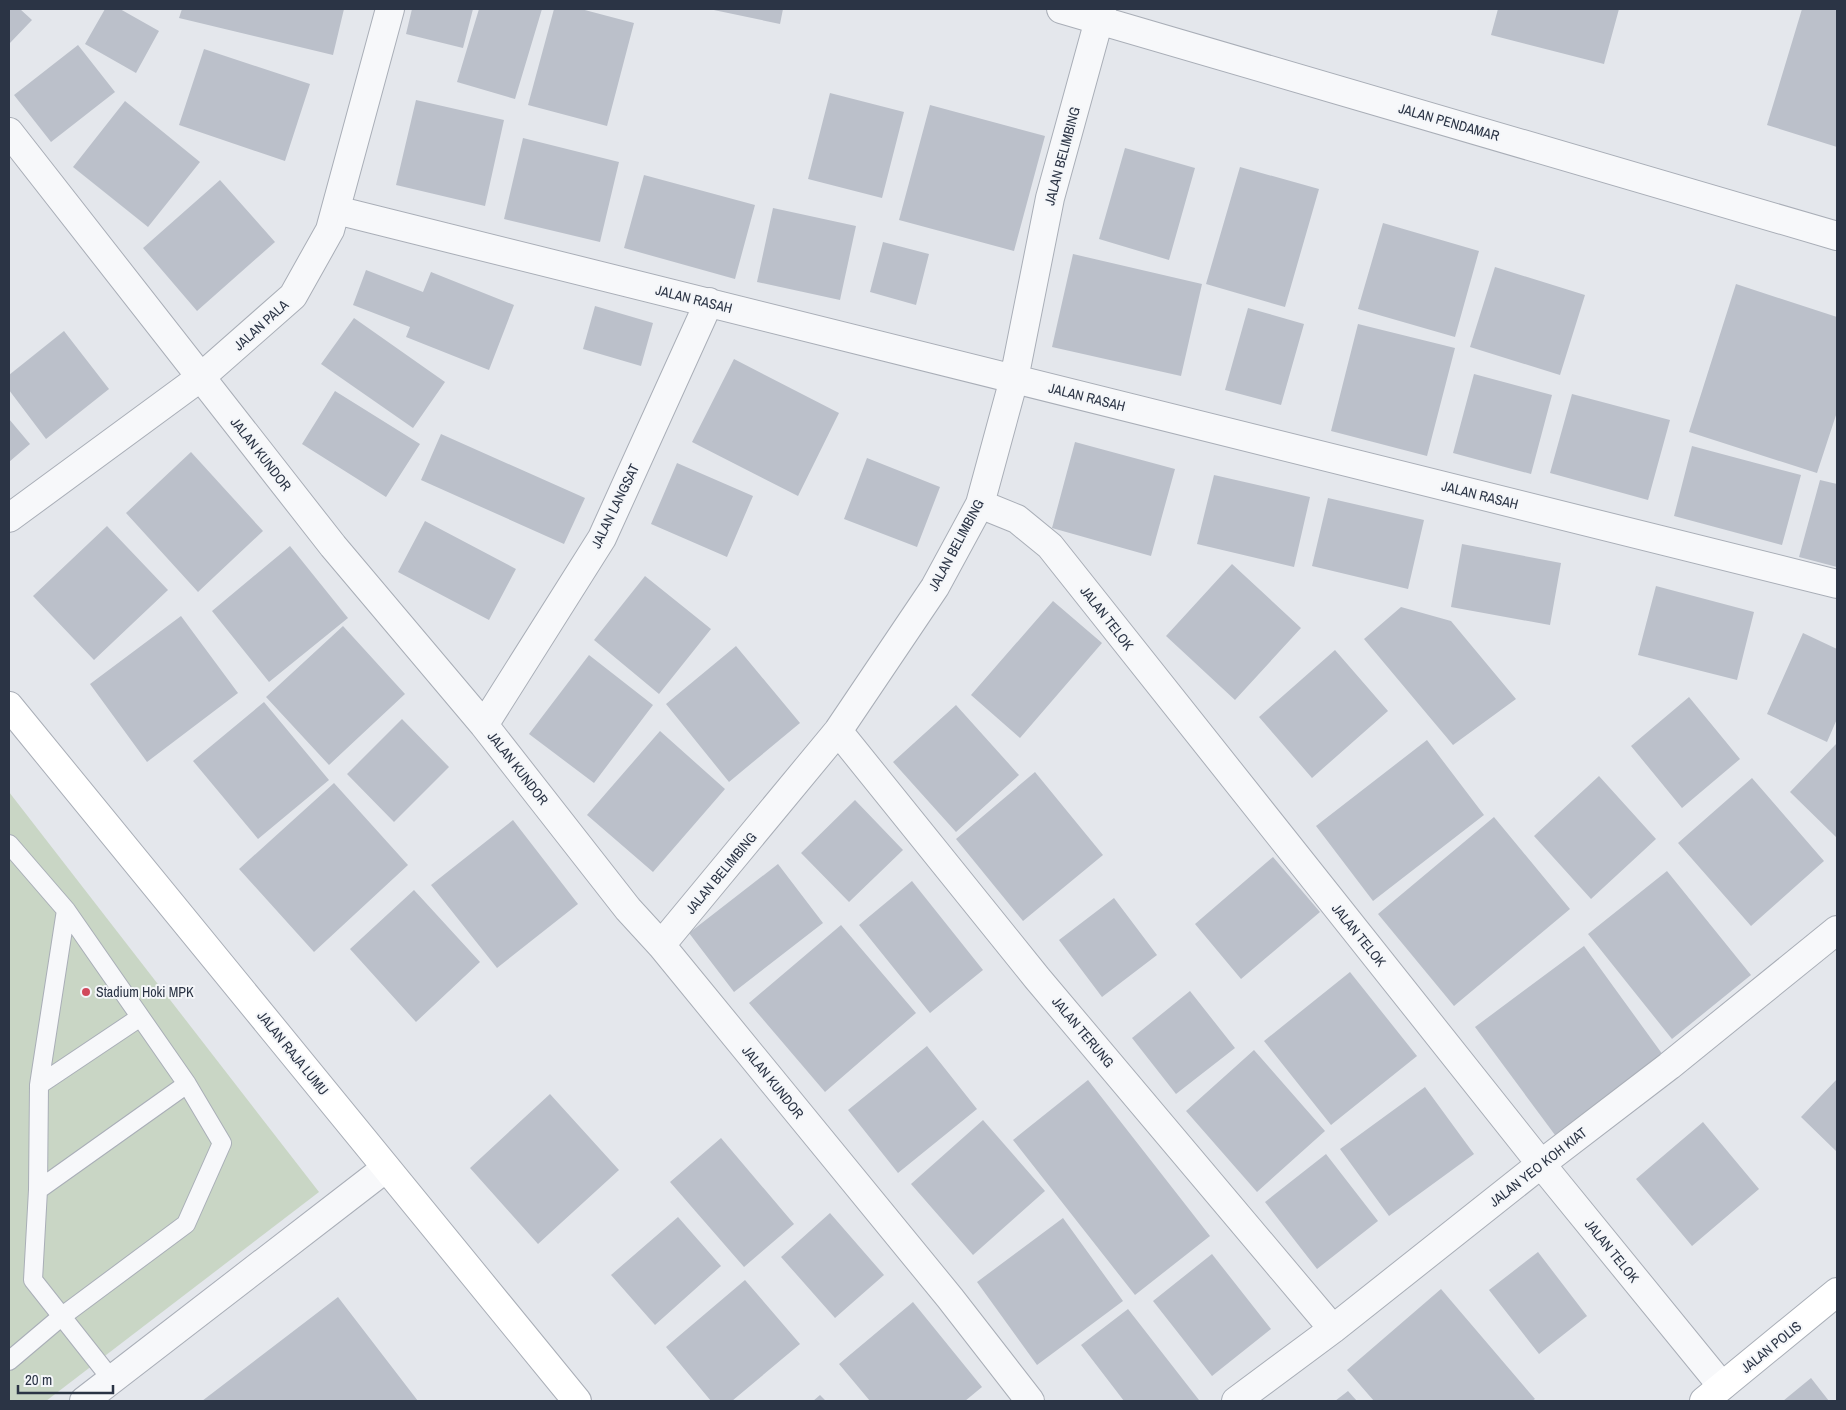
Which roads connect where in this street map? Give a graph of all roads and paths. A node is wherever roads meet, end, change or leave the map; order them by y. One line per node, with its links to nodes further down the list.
1 (390, 9): 5 (street, JALAN PALA)
2 (1061, 9): 3 (street, JALAN PENDAMAR)
3 (1100, 14): 6 (street, JALAN PENDAMAR); 9 (street, JALAN BELIMBING)
4 (9, 132): 8 (street, JALAN KUNDOR)
5 (336, 210): 7 (street, JALAN RASAH); 8 (street, JALAN PALA)
6 (1837, 236)
7 (709, 302): 9 (street, JALAN RASAH); 14 (street, JALAN LANGSAT)
8 (201, 377): 11 (street, JALAN PALA); 14 (street, JALAN KUNDOR)
9 (1014, 379): 10 (street, JALAN BELIMBING); 12 (street, JALAN RASAH)
10 (980, 504): 15 (street, JALAN BELIMBING); 23 (street, JALAN TELOK)
11 (9, 518)
12 (1837, 584)
13 (9, 706): 24 (street, JALAN RAJA LUMU)
14 (484, 725): 19 (street, JALAN KUNDOR)
15 (838, 732): 19 (street, JALAN BELIMBING); 28 (street, JALAN TERUNG)
16 (9, 844): 17 (lane)
17 (66, 910): 20 (lane); 22 (lane)
18 (1837, 930): 23 (street, JALAN YEO KOH KIAT)
19 (661, 945): 34 (street, JALAN KUNDOR)
20 (139, 1018): 21 (lane); 22 (lane)
21 (187, 1084): 25 (lane); 27 (lane)
22 (39, 1085): 25 (lane)
23 (1541, 1164): 28 (street, JALAN YEO KOH KIAT); 31 (street, JALAN TELOK)
24 (386, 1168): 30 (street); 33 (street, JALAN RAJA LUMU)
25 (38, 1190): 27 (lane)
26 (1837, 1292): 31 (street, JALAN POLIS)
27 (61, 1317): 29 (lane); 30 (lane)
28 (1333, 1329): 35 (street, JALAN YEO KOH KIAT)
29 (9, 1361)
30 (112, 1380): 32 (street)
31 (1713, 1394)
32 (84, 1401)
33 (577, 1401)
34 (1030, 1401)
35 (1236, 1401)

